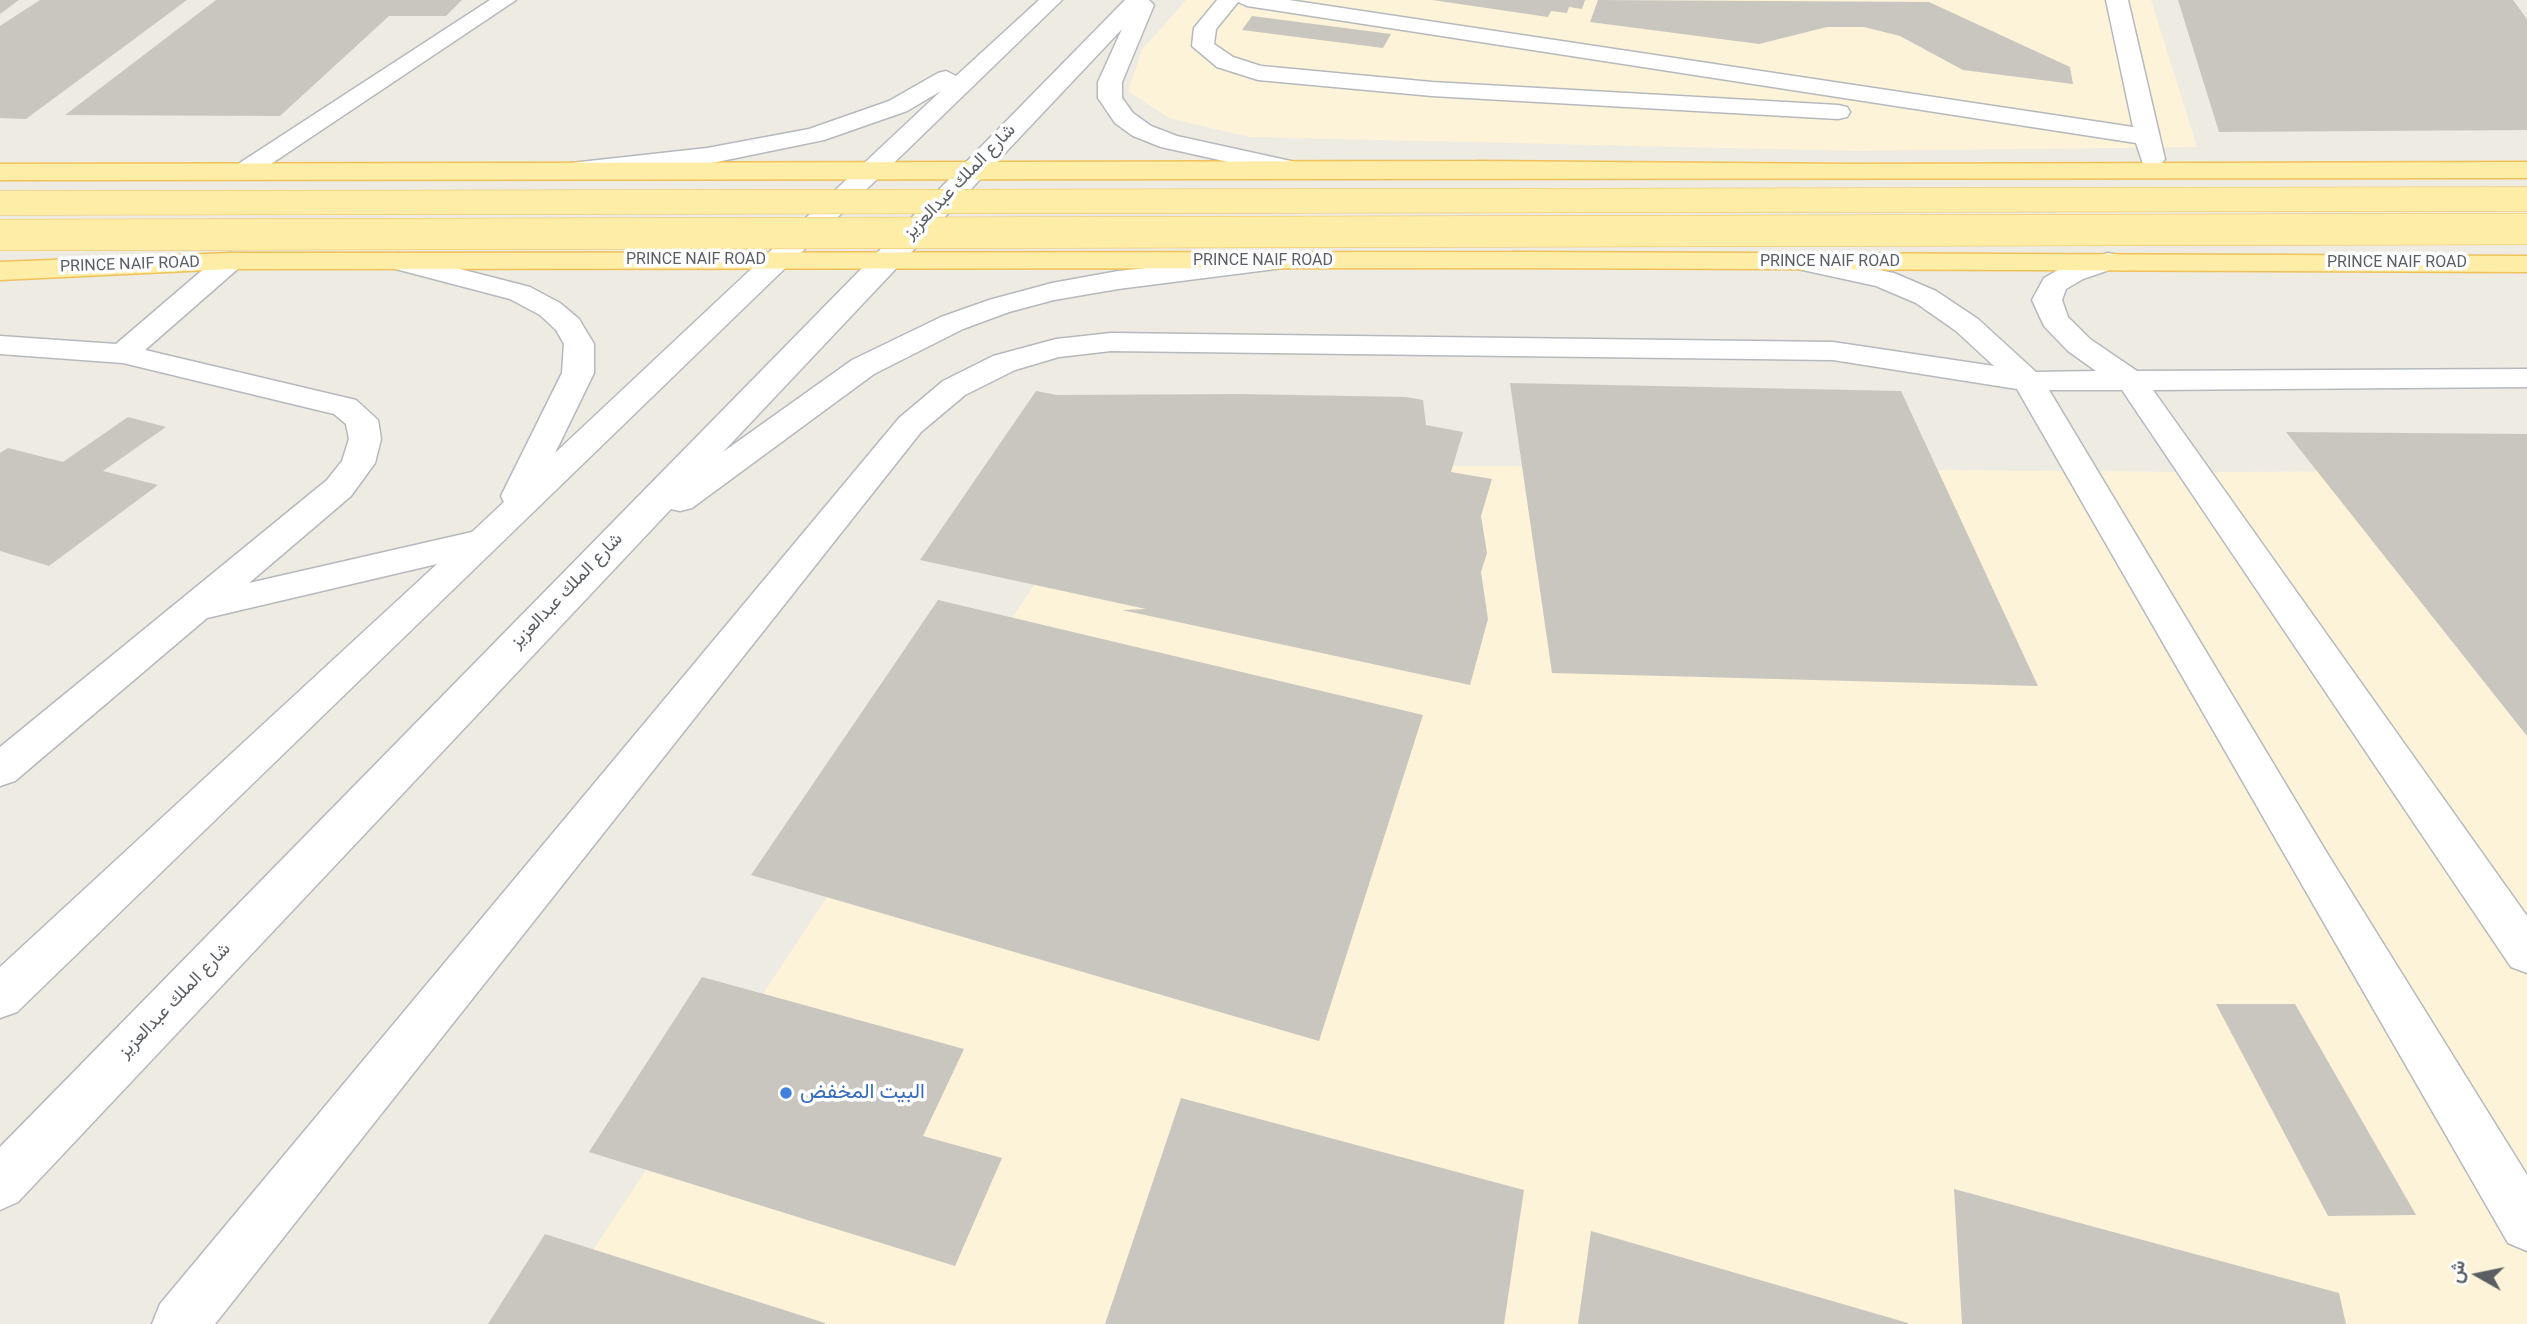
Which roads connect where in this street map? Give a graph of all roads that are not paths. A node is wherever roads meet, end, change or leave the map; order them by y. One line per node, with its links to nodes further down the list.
1 (505, 0): 16 (street)
2 (1051, 0): 8 (street)
3 (1137, 0): 13 (street, شارع الملك عبدالعزيز)
4 (1145, 0): 14 (street)
5 (1228, 0): 9 (street)
6 (1247, 0): 9 (street)
7 (2117, 0): 10 (street)
8 (1002, 46): 12 (street); 17 (street)
9 (2045, 121): 10 (street)
10 (2147, 137): 18 (street)
11 (1477, 169): 14 (main road); 18 (main road); 26 (main road)
12 (869, 170): 13 (main road); 17 (main road); 24 (street)
13 (972, 170): 14 (main road); 25 (street, شارع الملك عبدالعزيز)
14 (1300, 170)
15 (2527, 170): 18 (main road)
16 (244, 171): 17 (main road); 19 (main road)
17 (545, 171)
18 (2155, 171)
19 (0, 172)
20 (2527, 199): 21 (main road, bridge)
21 (0, 203)
22 (2527, 229): 23 (main road, bridge)
23 (0, 236)
24 (775, 260): 25 (main road, PRINCE NAIF ROAD); 28 (main road, PRINCE NAIF ROAD); 39 (street)
25 (884, 260): 29 (main road, PRINCE NAIF ROAD); 40 (street, شارع الملك عبدالعزيز)
26 (1513, 260): 29 (main road, PRINCE NAIF ROAD); 31 (main road, PRINCE NAIF ROAD)
27 (230, 261): 28 (main road, PRINCE NAIF ROAD); 33 (main road, PRINCE NAIF ROAD); 35 (street)
28 (398, 261): 39 (street)
29 (1281, 261): 40 (street)
30 (2108, 261): 31 (main road, PRINCE NAIF ROAD); 32 (main road, PRINCE NAIF ROAD); 38 (street)
31 (1808, 263): 37 (street)
32 (2527, 264)
33 (0, 271)
34 (0, 345): 35 (street)
35 (123, 354): 41 (street)
36 (2527, 378): 38 (street)
37 (2028, 381): 38 (street); 46 (street); 47 (street)
38 (2133, 382): 43 (street)
39 (496, 530): 41 (street); 44 (street)
40 (598, 559): 45 (street, شارع الملك عبدالعزيز)
41 (196, 607): 42 (street)
42 (8, 754)
43 (2527, 953)
44 (0, 997)
45 (0, 1184)
46 (2527, 1223)
47 (180, 1324)

